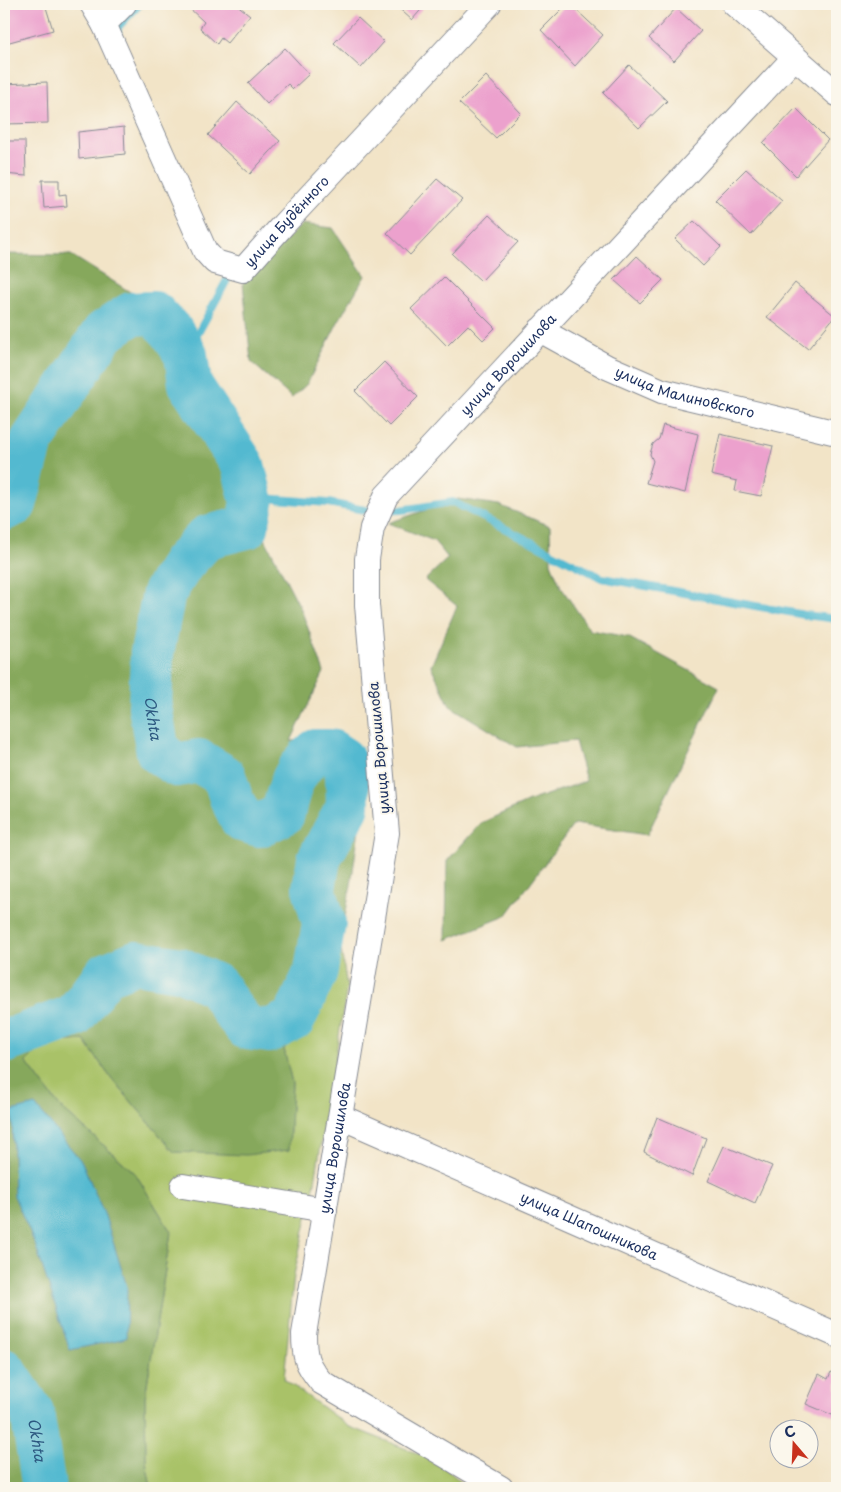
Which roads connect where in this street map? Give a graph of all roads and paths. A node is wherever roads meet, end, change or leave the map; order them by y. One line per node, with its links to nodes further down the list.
1 (92, 4): 5 (street)
2 (124, 4): 5 (street)
3 (489, 4): 5 (street, улица Будённого)
4 (734, 4): 6 (street)
5 (104, 24)
6 (795, 57): 7 (street); 8 (street, улица Ворошилова)
7 (837, 94)
8 (540, 330): 9 (street, улица Малиновского); 10 (street, улица Ворошилова)
9 (837, 433)
10 (341, 1117): 12 (street, улица Ворошилова); 13 (street, улица Шапошникова)
11 (183, 1186): 12 (street)
12 (325, 1210): 14 (street, улица Ворошилова)
13 (837, 1334)
14 (501, 1488)

